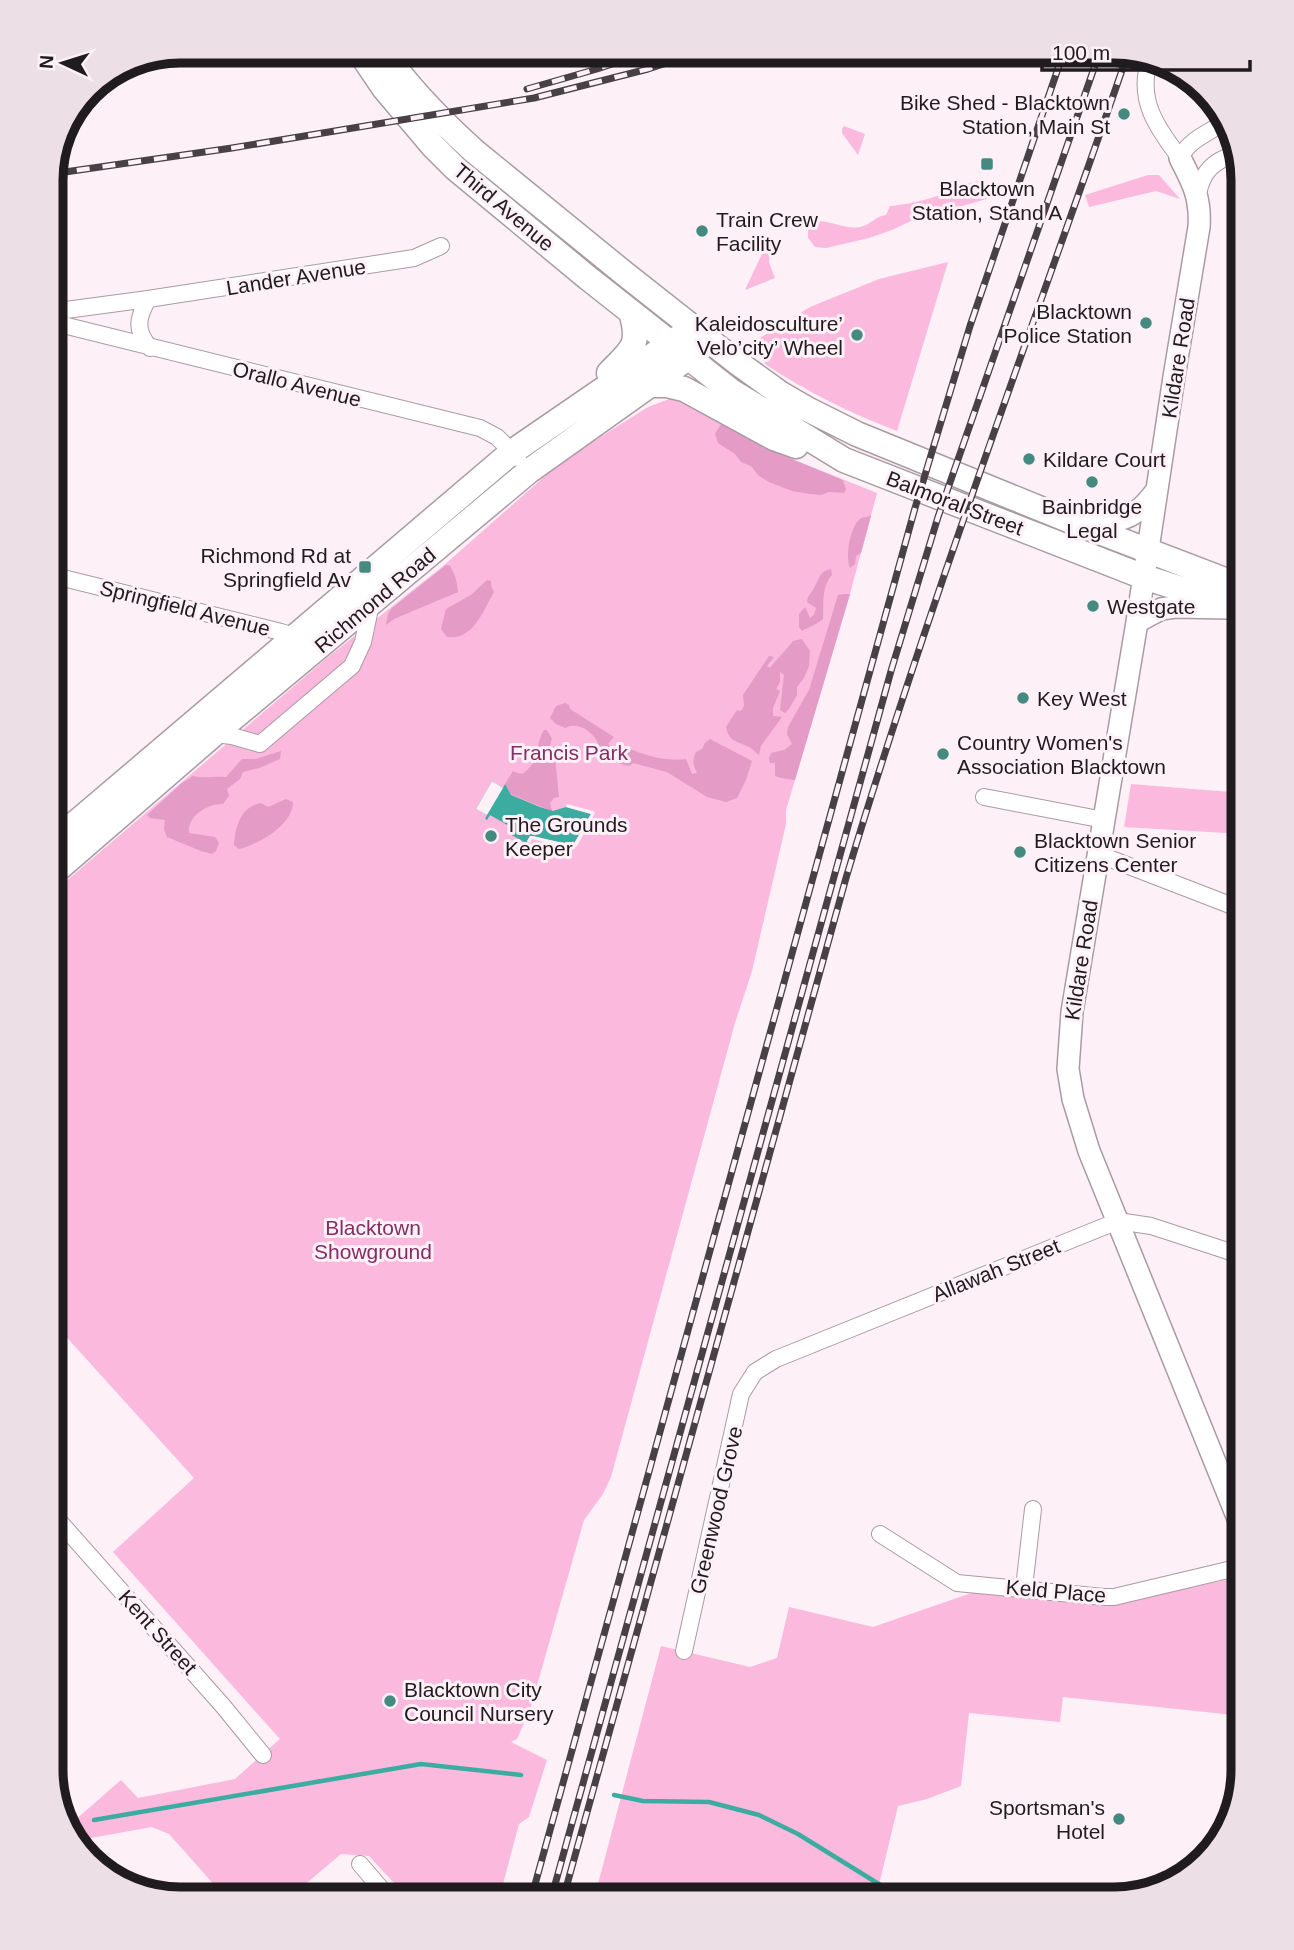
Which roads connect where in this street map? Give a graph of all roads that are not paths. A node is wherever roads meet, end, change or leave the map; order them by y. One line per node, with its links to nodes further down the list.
1 (367, 63): 11 (main road, Third Avenue)
2 (392, 63): 13 (main road, Third Avenue)
3 (1148, 68): 6 (street)
4 (1217, 126): 6 (street)
5 (1228, 157): 7 (street)
6 (1180, 158): 7 (street, Kildare Road)
7 (1198, 194): 21 (street, Kildare Road)
8 (441, 246): 9 (street, Lander Avenue)
9 (148, 299): 10 (street, Lander Avenue); 14 (street)
10 (63, 310)
11 (631, 312): 15 (main road, Third Avenue); 17 (main road)
12 (63, 325): 14 (street, Orallo Avenue)
13 (702, 335): 15 (main road, Richmond Road); 22 (main road, Balmoral Street)
14 (150, 348): 18 (street, Orallo Avenue)
15 (679, 350): 16 (main road, Richmond Road); 17 (main road, Richmond Road); 19 (main road, Balmoral Street)
16 (649, 385): 19 (main road); 20 (main road, Richmond Road)
17 (577, 407): 18 (main road, Richmond Road)
18 (512, 452): 20 (street, Orallo Avenue); 31 (main road, Richmond Road)
19 (844, 460): 24 (main road, Balmoral Street)
20 (529, 471): 28 (main road, Richmond Road)
21 (1157, 489): 22 (street); 23 (street, Kildare Road)
22 (1068, 520): 23 (main road, Balmoral Street)
23 (1147, 550): 24 (street, Kildare Road); 26 (main road, Balmoral Street)
24 (1144, 577): 27 (main road, Balmoral Street); 30 (street, Kildare Road)
25 (63, 578): 31 (street, Springfield Avenue)
26 (1231, 596)
27 (1231, 599)
28 (372, 602): 31 (main road, Richmond Road); 32 (street)
29 (1231, 603): 30 (street)
30 (1137, 622): 34 (street, Kildare Road)
31 (304, 645): 32 (main road, Richmond Road); 35 (main road, Richmond Road)
32 (214, 734): 37 (main road, Richmond Road)
33 (984, 797): 34 (street)
34 (1104, 820): 36 (street, Kildare Road)
35 (63, 835)
36 (1098, 854): 38 (street); 39 (street, Kildare Road)
37 (63, 865)
38 (1231, 905)
39 (1118, 1221): 40 (street); 41 (street, Allawah Street); 42 (street, Kildare Road)
40 (1231, 1252)
41 (755, 1372): 48 (street, Greenwood Grove)
42 (1231, 1501)
43 (1033, 1509): 47 (street)
44 (63, 1526): 49 (street, Kent Street)
45 (880, 1534): 47 (street, Keld Place)
46 (1231, 1569): 47 (street, Keld Place)
47 (1024, 1588)
48 (684, 1651)
49 (263, 1755)
50 (360, 1864): 51 (street)
51 (380, 1887)

